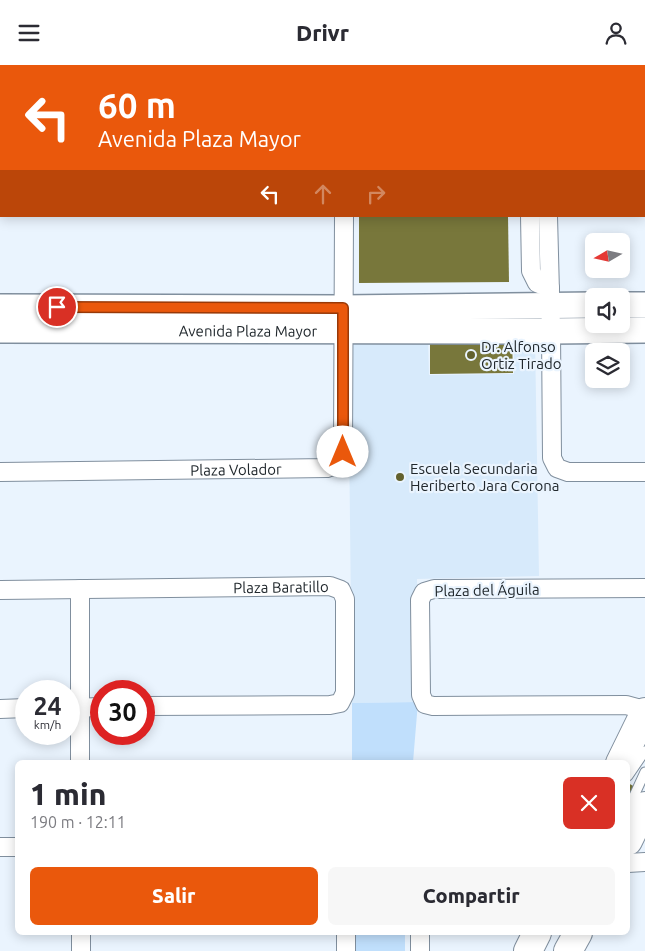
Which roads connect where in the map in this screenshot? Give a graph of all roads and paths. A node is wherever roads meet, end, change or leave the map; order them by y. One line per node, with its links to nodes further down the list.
1 (344, 217): 9 (street, Plaza Volador)
2 (530, 217): 4 (street)
3 (548, 217): 4 (street)
4 (550, 297): 5 (street, Avenida Plaza Mayor); 9 (street, Avenida Plaza Mayor); 12 (street)
5 (585, 303)
6 (630, 305): 7 (street)
7 (645, 305)
8 (0, 307): 9 (street, Avenida Plaza Mayor)
9 (343, 319): 10 (street, Avenida Plaza Mayor); 12 (street, Avenida Plaza Mayor); 13 (street, Plaza Volador)
10 (0, 330)
11 (645, 330): 12 (street, Avenida Plaza Mayor)
12 (551, 331): 14 (street)
13 (0, 472)
14 (645, 472)
15 (645, 588): 22 (street, Plaza del Águila)
16 (80, 589): 17 (street, Plaza Baratillo); 18 (street); 19 (street, Plaza Baratillo)
17 (0, 590)
18 (75, 680)
19 (155, 706)
20 (0, 709): 21 (street)
21 (15, 709)
22 (645, 711): 26 (main road)
23 (78, 745): 25 (street)
24 (645, 751): 28 (lane)
25 (80, 760)
26 (621, 760)
27 (645, 772): 29 (lane)
28 (630, 773)
29 (630, 805)
30 (645, 806): 31 (main road)
31 (630, 837)
32 (0, 847): 33 (street)
33 (15, 847)
34 (645, 862): 35 (street)
35 (630, 863)
36 (81, 935): 42 (street)
37 (346, 935): 43 (street)
38 (420, 935): 44 (street)
39 (536, 935): 45 (main road)
40 (566, 935): 46 (lane)
41 (577, 935): 47 (main road)
42 (81, 951)
43 (346, 951)
44 (420, 951)
45 (528, 951)
46 (558, 951)
47 (568, 951)

